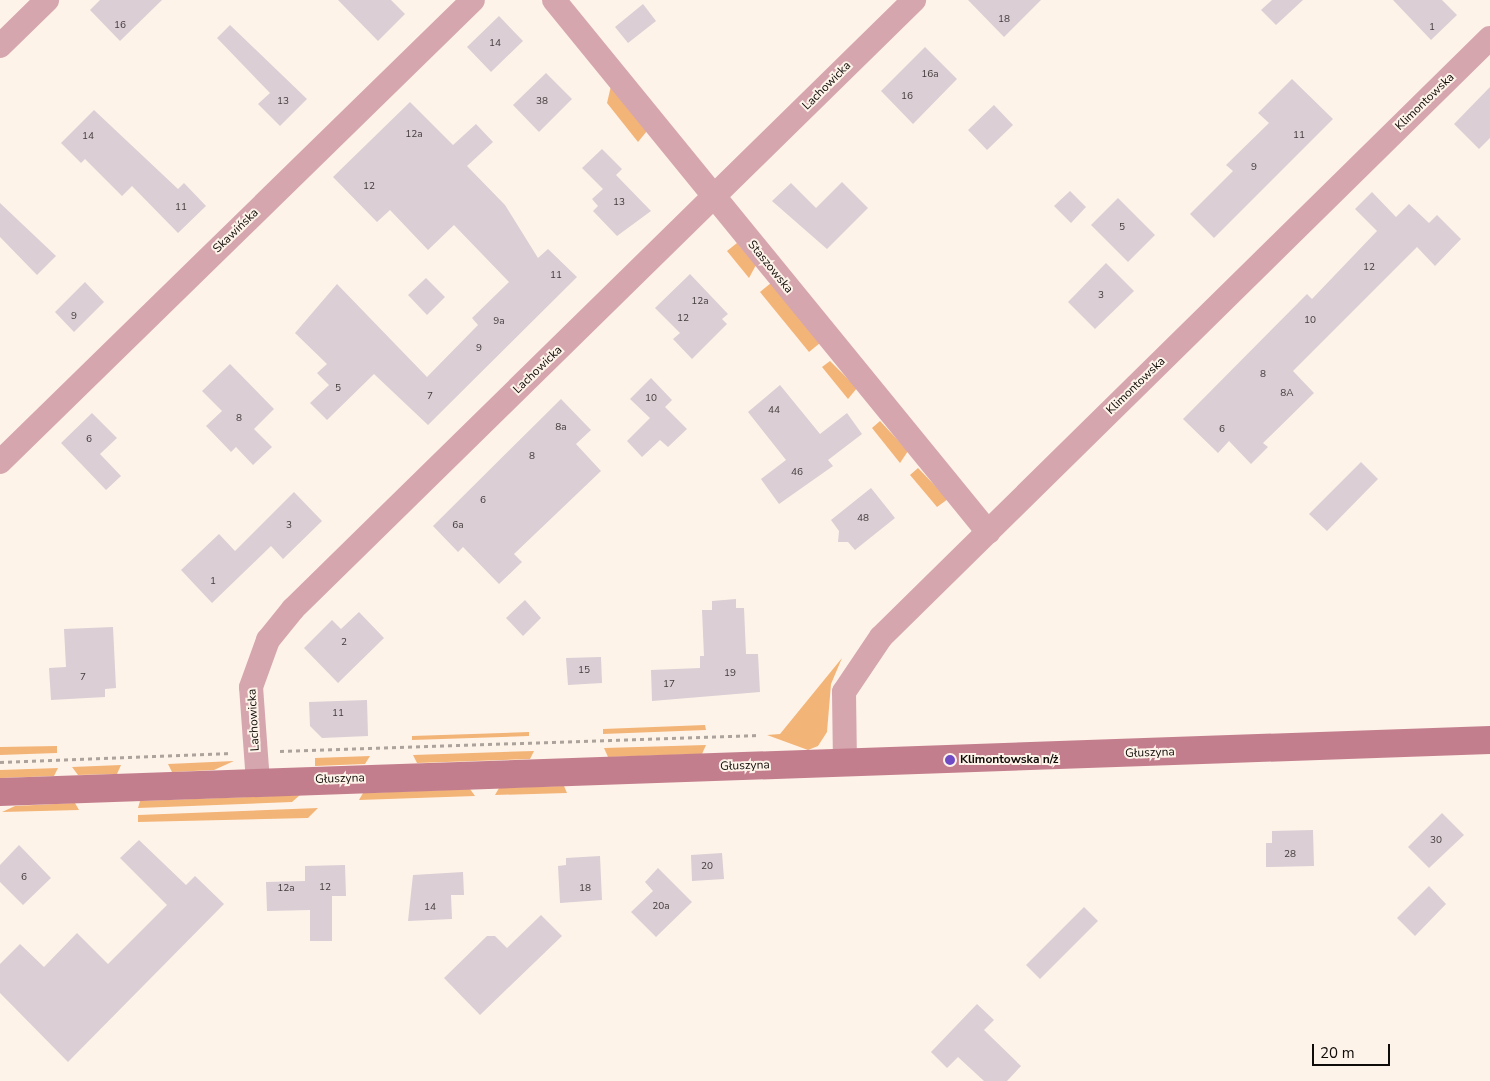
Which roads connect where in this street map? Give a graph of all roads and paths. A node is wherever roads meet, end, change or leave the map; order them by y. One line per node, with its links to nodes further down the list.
1 (47, 0): 6 (street)
2 (473, 0): 8 (street, Skawińska)
3 (554, 0): 7 (street, Staszowska)
4 (914, 0): 7 (street, Lachowicka)
5 (1490, 38): 9 (street, Klimontowska)
6 (0, 46)
7 (714, 197): 9 (street, Staszowska); 12 (street, Lachowicka)
8 (0, 462)
9 (988, 532): 14 (street, Klimontowska)
10 (760, 735): 12 (path)
11 (1490, 740): 14 (street, Głuszyna)
12 (256, 752): 13 (path); 15 (street, Lachowicka)
13 (0, 762)
14 (845, 764): 15 (street, Głuszyna)
15 (258, 782): 16 (street, Głuszyna)
16 (0, 792)

